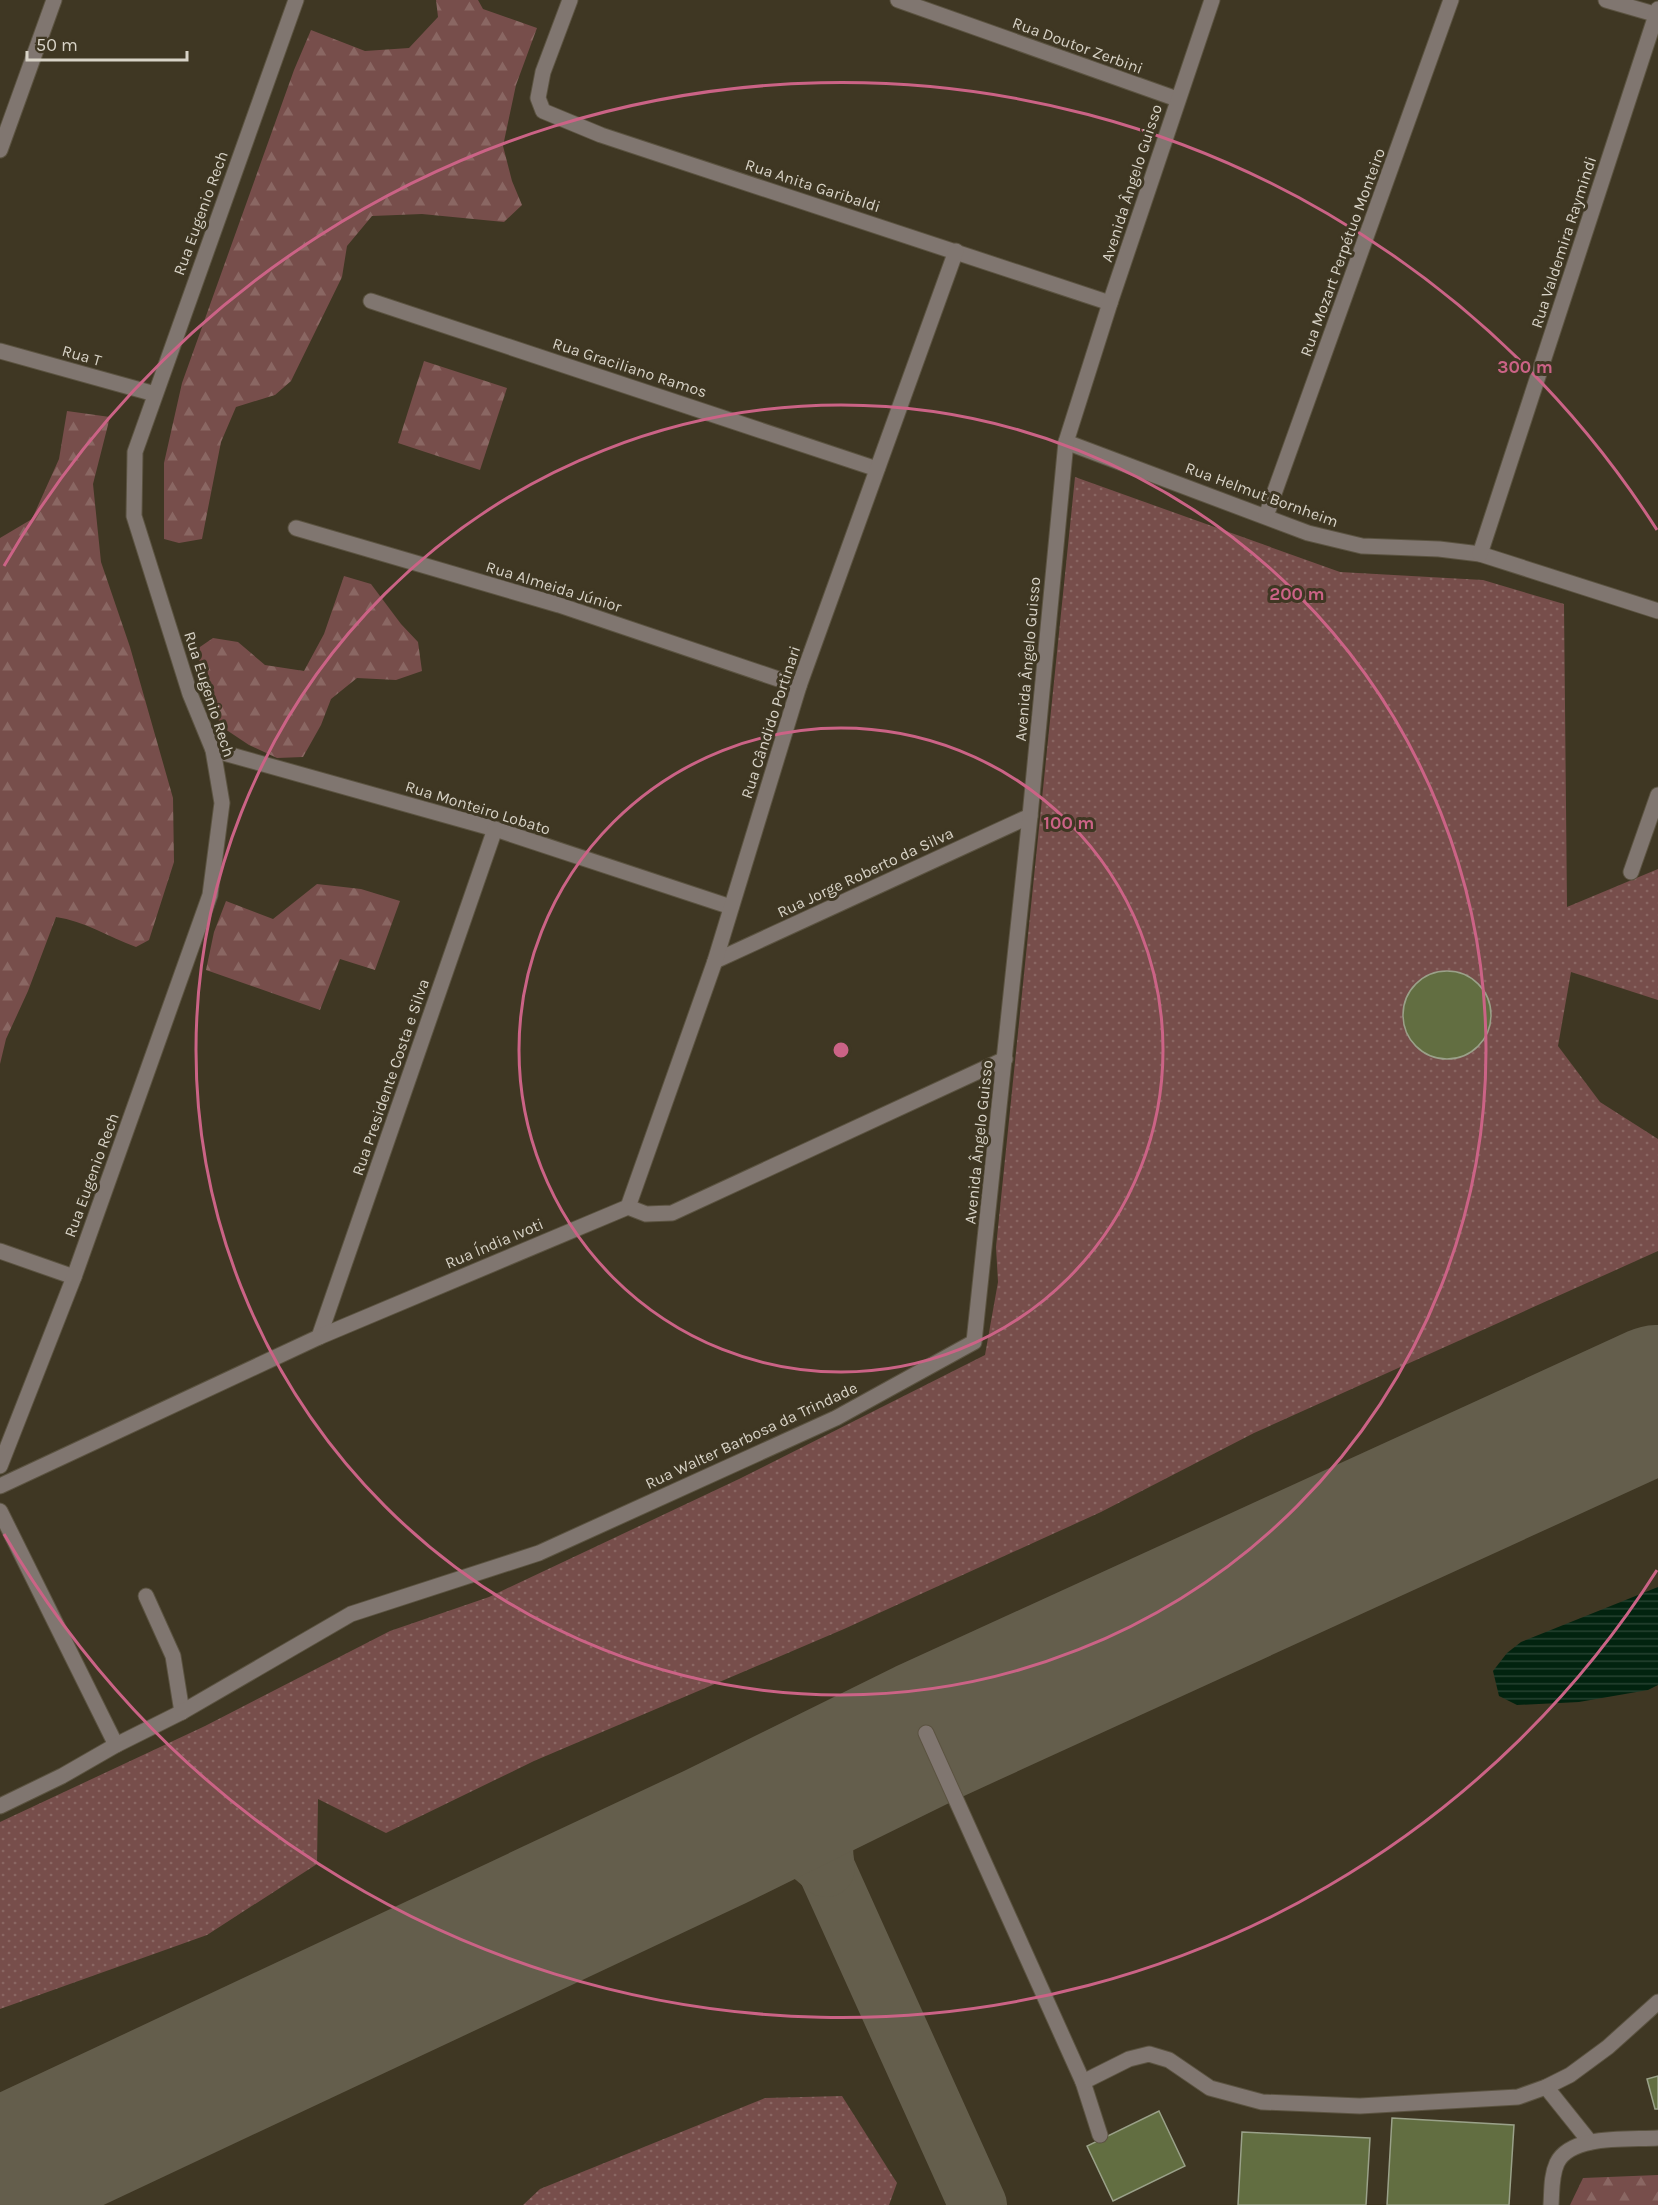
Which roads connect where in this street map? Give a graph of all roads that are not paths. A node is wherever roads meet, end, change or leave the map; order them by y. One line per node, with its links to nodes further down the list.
1 (54, 0): 10 (street)
2 (296, 0): 15 (street, Rua Eugenio Rech)
3 (570, 0): 11 (street, Rua Anita Garibaldi)
4 (898, 0): 9 (street, Rua Doutor Zerbini)
5 (1212, 0): 9 (street, Avenida Ângelo Guisso)
6 (1451, 0): 18 (street, Rua Mozart Perpétuo Monteiro)
7 (1606, 0): 8 (street)
8 (1657, 13): 20 (street, Rua Valdemira Raymindi)
9 (1177, 99): 13 (street, Avenida Ângelo Guisso)
10 (0, 150)
11 (956, 251): 13 (street, Rua Anita Garibaldi); 17 (street, Rua Cândido Portinari)
12 (371, 301): 17 (street, Rua Graciliano Ramos)
13 (1110, 303): 16 (street, Avenida Ângelo Guisso)
14 (0, 351): 15 (street, Rua T)
15 (155, 394): 23 (street, Rua Eugenio Rech)
16 (1066, 441): 18 (street, Rua Helmut Bornheim); 25 (street, Avenida Ângelo Guisso)
17 (877, 469): 22 (street, Rua Cândido Portinari)
18 (1266, 516): 20 (street, Rua Helmut Bornheim)
19 (296, 528): 22 (street, Rua Almeida Júnior)
20 (1480, 554): 21 (street, Rua Helmut Bornheim)
21 (1658, 611)
22 (800, 686): 28 (street, Rua Cândido Portinari)
23 (213, 750): 26 (street, Rua Monteiro Lobato); 33 (street, Rua Eugenio Rech)
24 (1658, 795): 27 (street)
25 (1030, 816): 29 (street, Rua Jorge Roberto da Silva); 30 (street, Avenida Ângelo Guisso)
26 (495, 829): 28 (street, Rua Monteiro Lobato); 34 (street, Rua Presidente Costa e Silva)
27 (1631, 872)
28 (731, 908): 29 (street, Rua Cândido Portinari)
29 (715, 961): 31 (street, Rua Cândido Portinari)
30 (1005, 1059): 31 (street); 35 (street, Avenida Ângelo Guisso)
31 (628, 1206): 34 (street, Rua Índia Ivoti)
32 (0, 1251): 33 (street)
33 (74, 1277): 36 (street, Rua Eugenio Rech)
34 (319, 1337): 37 (street, Rua Índia Ivoti)
35 (974, 1342): 40 (street, Rua Walter Barbosa da Trindade)
36 (0, 1466)
37 (0, 1486)
38 (0, 1510): 42 (street)
39 (146, 1596): 40 (street)
40 (182, 1712): 42 (street, Rua Walter Barbosa da Trindade)
41 (926, 1733): 45 (street)
42 (116, 1745): 43 (street, Rua Walter Barbosa da Trindade)
43 (0, 1806)
44 (1658, 2002): 46 (street)
45 (1083, 2082): 46 (street); 47 (street)
46 (1546, 2087): 49 (street)
47 (1101, 2136)
48 (1658, 2138): 49 (street)
49 (1590, 2142): 50 (street)
50 (1551, 2205)

